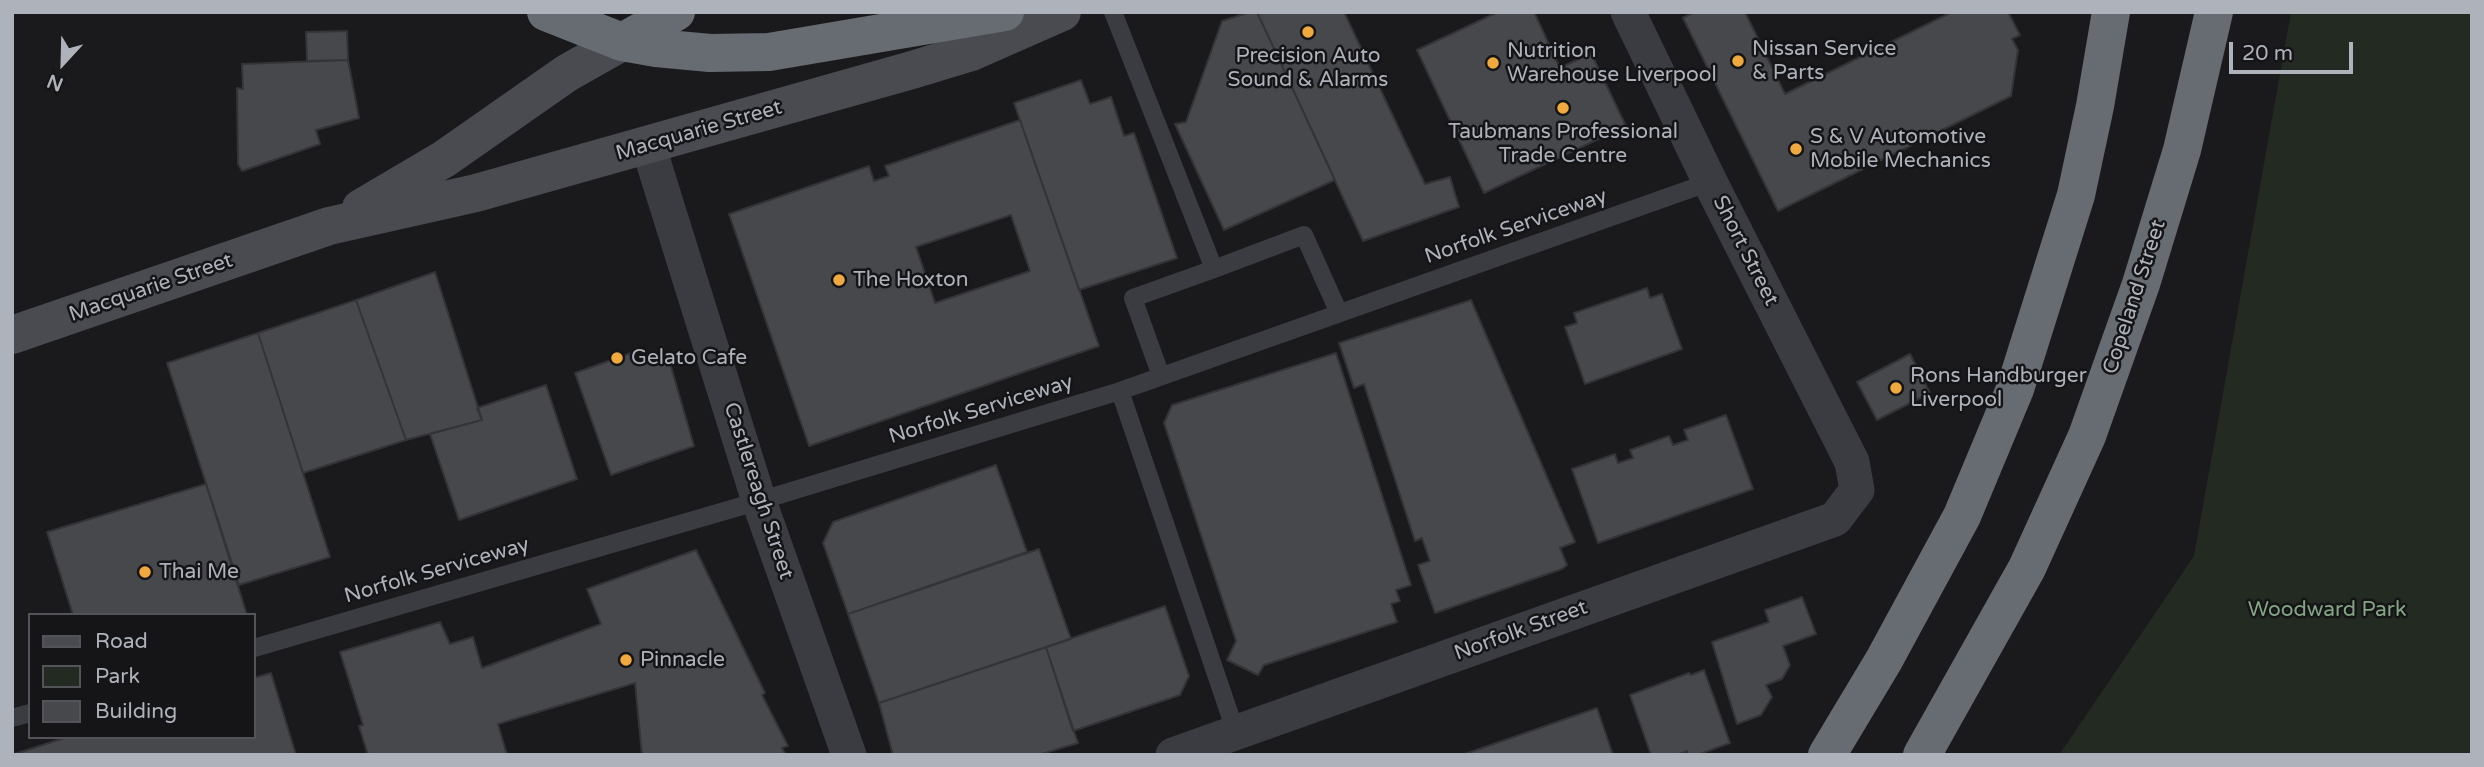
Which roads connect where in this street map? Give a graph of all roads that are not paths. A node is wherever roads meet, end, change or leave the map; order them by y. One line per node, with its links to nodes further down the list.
1 (546, 12): 9 (highway)
2 (676, 12): 9 (highway, Macquarie Street)
3 (1004, 12): 9 (highway)
4 (1062, 12): 10 (street, Macquarie Street)
5 (1113, 12): 13 (lane)
6 (1628, 12): 11 (street, Short Street)
7 (2111, 12): 24 (highway)
8 (2214, 12): 25 (highway, Copeland Street)
9 (622, 41): 12 (street, Macquarie Street)
10 (648, 145): 12 (street, Macquarie Street); 19 (street, Castlereagh Street)
11 (1710, 182): 14 (lane, Norfolk Serviceway); 18 (street, Short Street)
12 (329, 226): 15 (street, Macquarie Street)
13 (1214, 269): 14 (lane); 16 (lane)
14 (1339, 313): 16 (lane, Norfolk Serviceway)
15 (12, 335)
16 (1161, 376): 17 (lane, Norfolk Serviceway)
17 (1120, 391): 19 (lane, Norfolk Serviceway); 21 (lane)
18 (1857, 490): 21 (street, Norfolk Street)
19 (759, 501): 20 (lane, Norfolk Serviceway); 22 (street, Castlereagh Street)
20 (256, 647)
21 (1236, 733): 23 (street, Norfolk Street)
22 (849, 755)
23 (1173, 755)
24 (1827, 755)
25 (1922, 755)

